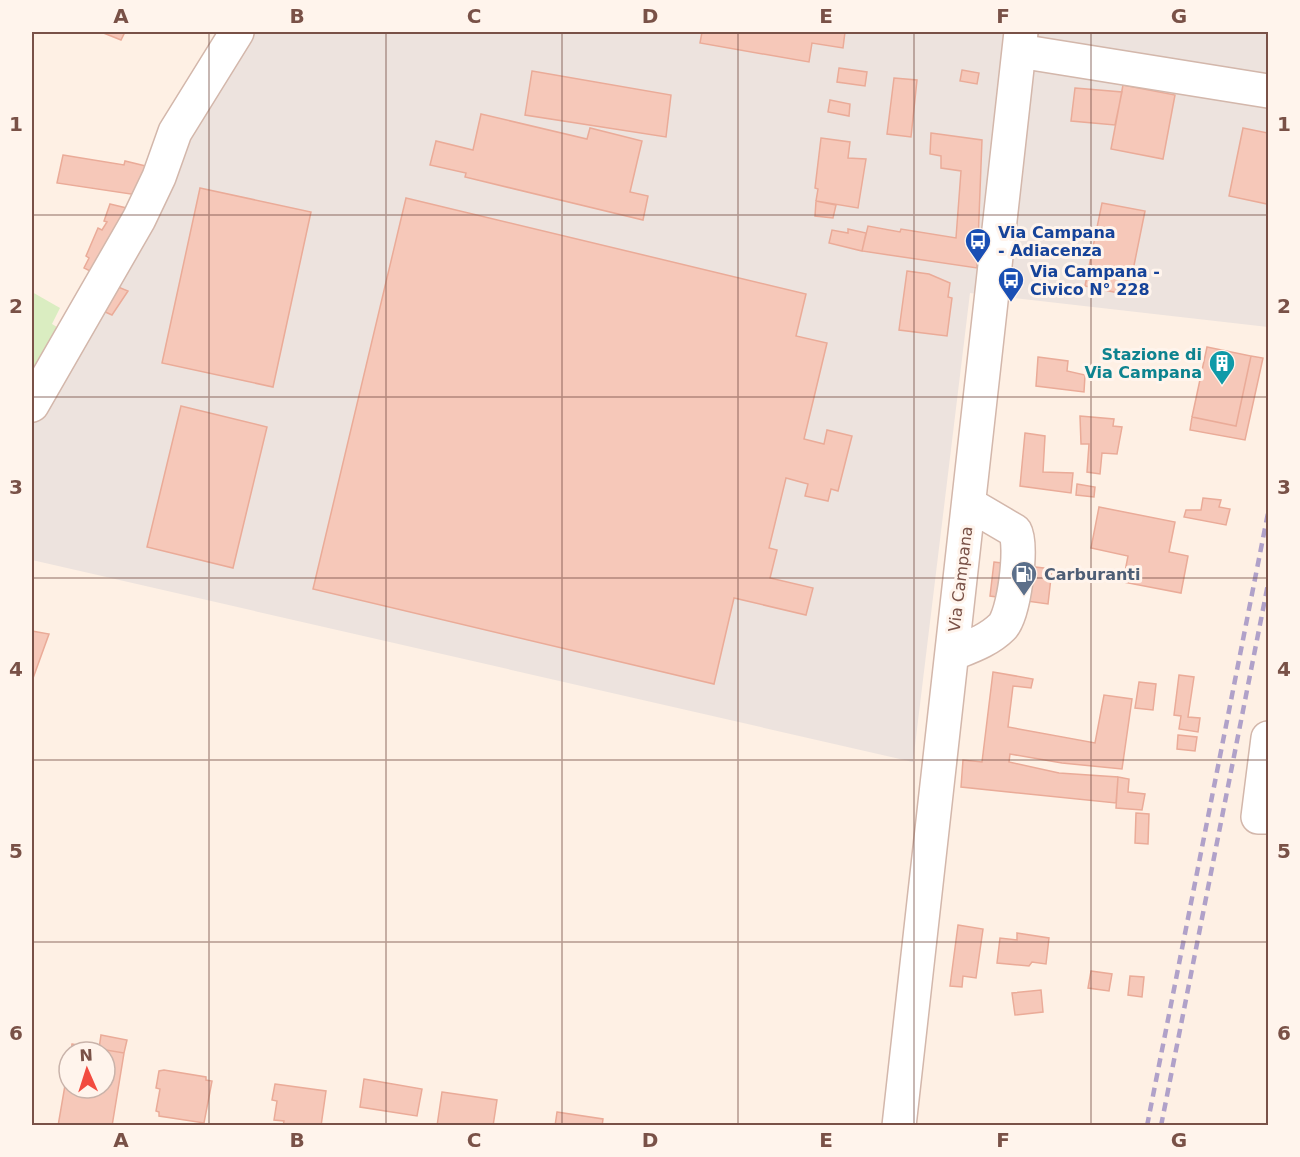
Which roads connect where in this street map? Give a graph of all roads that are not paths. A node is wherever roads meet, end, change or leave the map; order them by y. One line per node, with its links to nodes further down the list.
1 (237, 32): 4 (street)
2 (1020, 41): 3 (street); 5 (street, Via Campana)
3 (1269, 91)
4 (32, 405)
5 (969, 504): 6 (street, Via Campana); 6 (street)
6 (952, 654): 9 (street, Via Campana)
7 (1269, 738): 8 (street)
8 (1269, 817)
9 (899, 1125)

